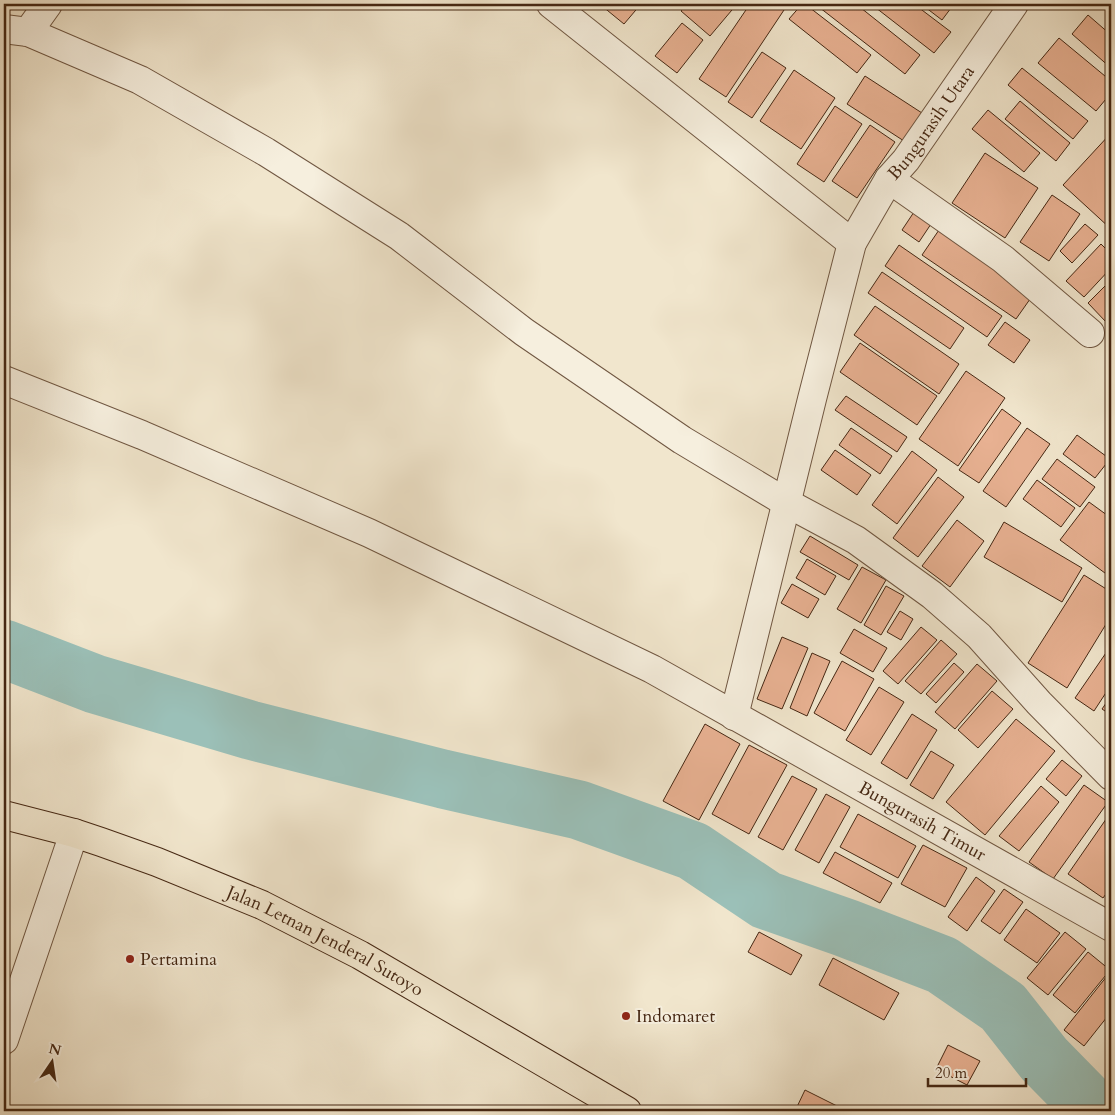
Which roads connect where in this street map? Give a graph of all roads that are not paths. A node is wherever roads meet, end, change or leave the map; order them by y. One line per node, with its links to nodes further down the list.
1 (48, 4): 4 (street)
2 (551, 4): 6 (street)
3 (1014, 4): 5 (street, Bungurasih Utara)
4 (16, 30): 9 (street)
5 (889, 179): 6 (street, Bungurasih Utara); 7 (street)
6 (852, 243): 9 (street, Bungurasih Utara)
7 (1090, 333)
8 (4, 380): 10 (street, Bungurasih Timur)
9 (787, 503): 10 (street, Bungurasih Utara); 11 (street)
10 (734, 716): 14 (street, Bungurasih Timur)
11 (1111, 776)
12 (4, 815): 13 (highway, Jalan Letnan Jenderal Sutoyo)
13 (74, 833): 15 (street); 16 (highway, Jalan Letnan Jenderal Sutoyo)
14 (1111, 927)
15 (4, 1040)
16 (627, 1111)

